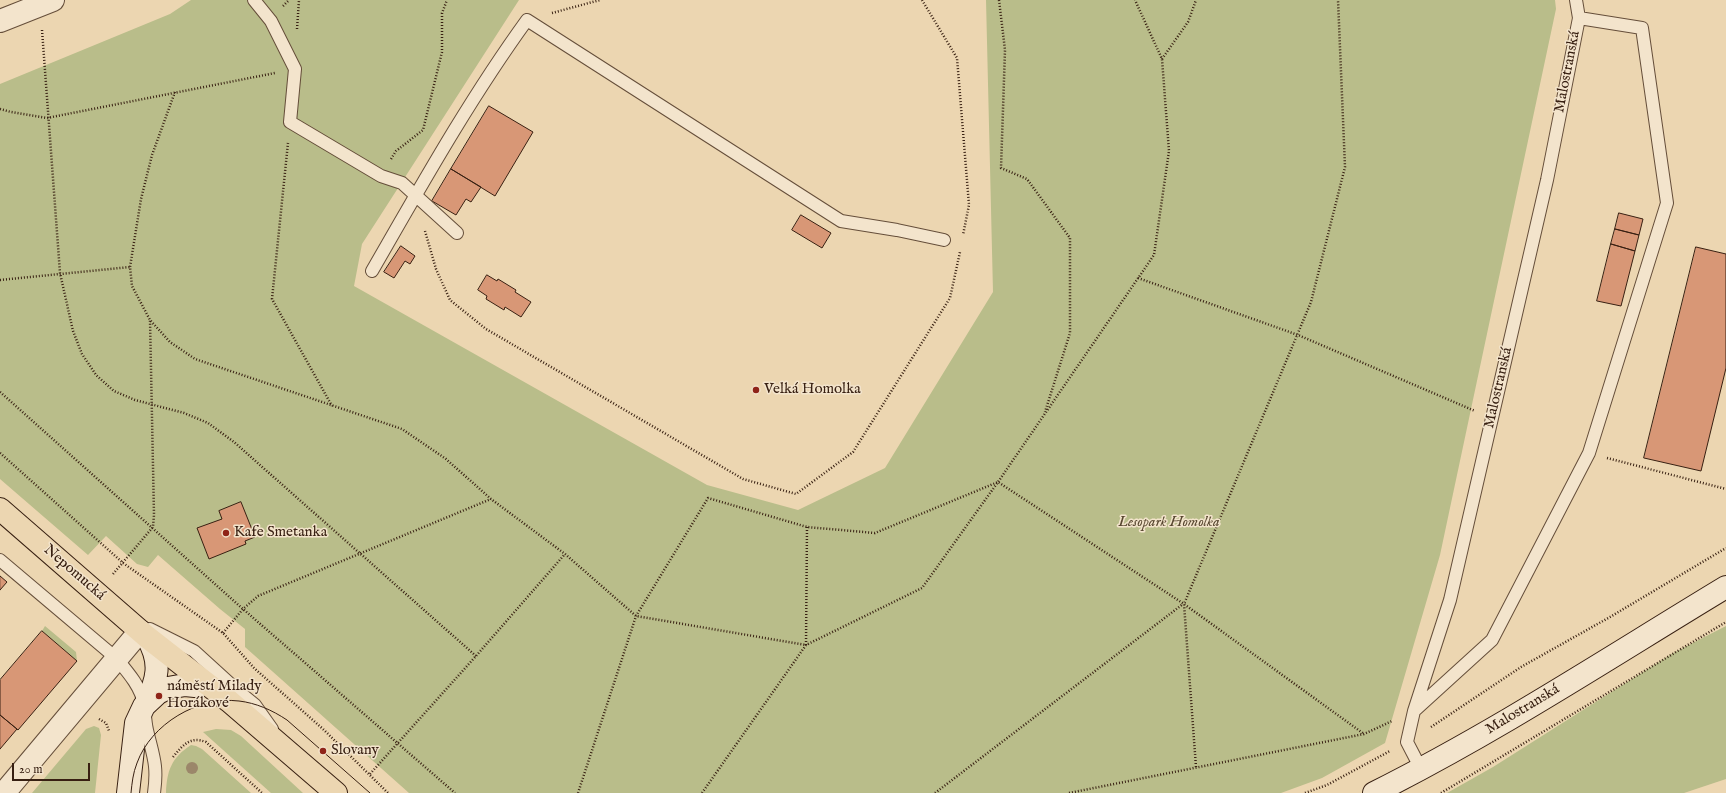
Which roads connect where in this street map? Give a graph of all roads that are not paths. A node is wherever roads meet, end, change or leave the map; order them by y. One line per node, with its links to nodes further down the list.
1 (254, 0): 6 (lane)
2 (1576, 0): 4 (lane, Malostranská)
3 (46, 2): 5 (main road)
4 (1579, 18): 18 (lane, Malostranská); 18 (lane)
5 (0, 21)
6 (415, 195): 7 (lane); 8 (lane); 9 (lane)
7 (457, 233)
8 (944, 240)
9 (372, 271)
10 (0, 509): 13 (main road, Nepomucká)
11 (0, 560): 15 (lane)
12 (1726, 587): 20 (main road, Malostranská)
13 (124, 617): 14 (main road, Nepomucká); 19 (lane)
14 (143, 634): 15 (main road); 16 (main road); 17 (main road)
15 (116, 658): 17 (lane); 21 (main road)
16 (207, 684): 17 (main road); 19 (main road)
17 (144, 706): 22 (main road); 23 (lane)
18 (1414, 711): 20 (lane, Malostranská)
19 (285, 748): 24 (main road)
20 (1421, 769): 25 (main road, Malostranská)
21 (4, 793)
22 (128, 793)
23 (154, 793)
24 (336, 793)
25 (1374, 793)

